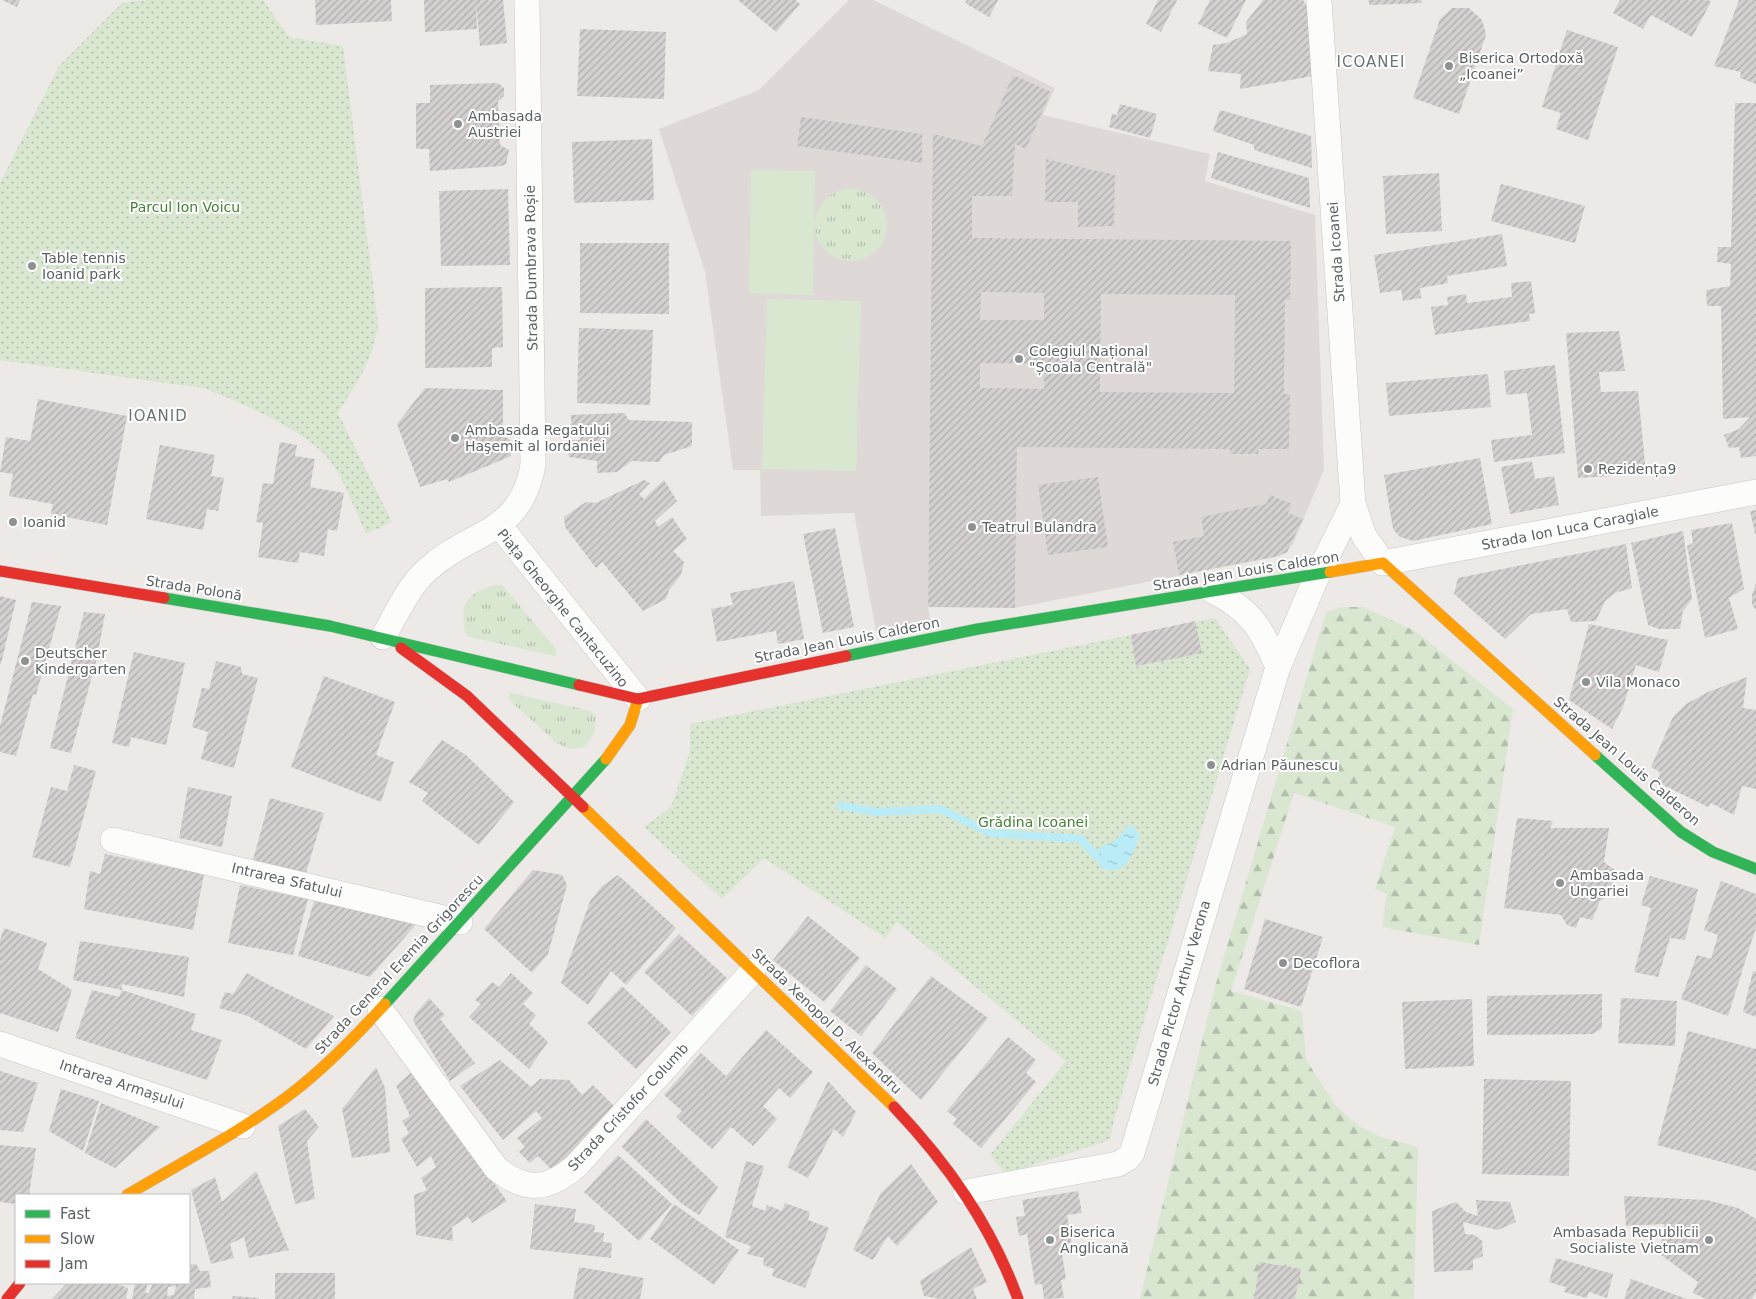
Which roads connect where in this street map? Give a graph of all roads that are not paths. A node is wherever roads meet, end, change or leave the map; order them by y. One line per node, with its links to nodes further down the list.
1 (528, 0): 5 (street, Strada Dumbrava Roșie)
2 (1319, 0): 4 (street, Strada Icoanei)
3 (1756, 492): 6 (street, Strada Ion Luca Caragiale)
4 (1353, 504): 6 (street, Strada Icoanei); 8 (street)
5 (499, 526): 10 (street, Piața Gheorghe Cantacuzino); 12 (street, Piața Gheorghe Cantacuzino)
6 (1383, 563): 8 (street, Strada Jean Louis Calderon); 15 (street, Strada Jean Louis Calderon)
7 (0, 571): 10 (street, Strada Polonă)
8 (1317, 576): 9 (street, Strada Jean Louis Calderon); 11 (street, Strada Pictor Arthur Verona)
9 (1212, 591): 11 (street); 12 (street, Strada Jean Louis Calderon)
10 (383, 637): 12 (street, Piața Gheorghe Cantacuzino); 13 (street)
11 (1278, 667): 21 (street, Strada Pictor Arthur Verona)
12 (638, 700): 13 (street, Piața Gheorghe Cantacuzino)
13 (573, 798): 16 (street, Strada General Eremia Grigorescu); 17 (street, Strada Xenopol D. Alexandru)
14 (113, 840): 16 (street, Intrarea Sfatului)
15 (1756, 869)
16 (460, 922): 18 (street, Strada General Eremia Grigorescu)
17 (753, 970): 18 (street, Strada Cristofor Columb); 21 (street, Strada Xenopol D. Alexandru)
18 (380, 1009): 20 (street, Strada General Eremia Grigorescu)
19 (0, 1044): 20 (street, Intrarea Armașului)
20 (243, 1126): 22 (street, Strada General Eremia Grigorescu)
21 (966, 1192): 25 (street, Strada Xenopol D. Alexandru)
22 (129, 1194)
23 (19, 1284): 24 (street)
24 (7, 1299)
25 (1018, 1299)

